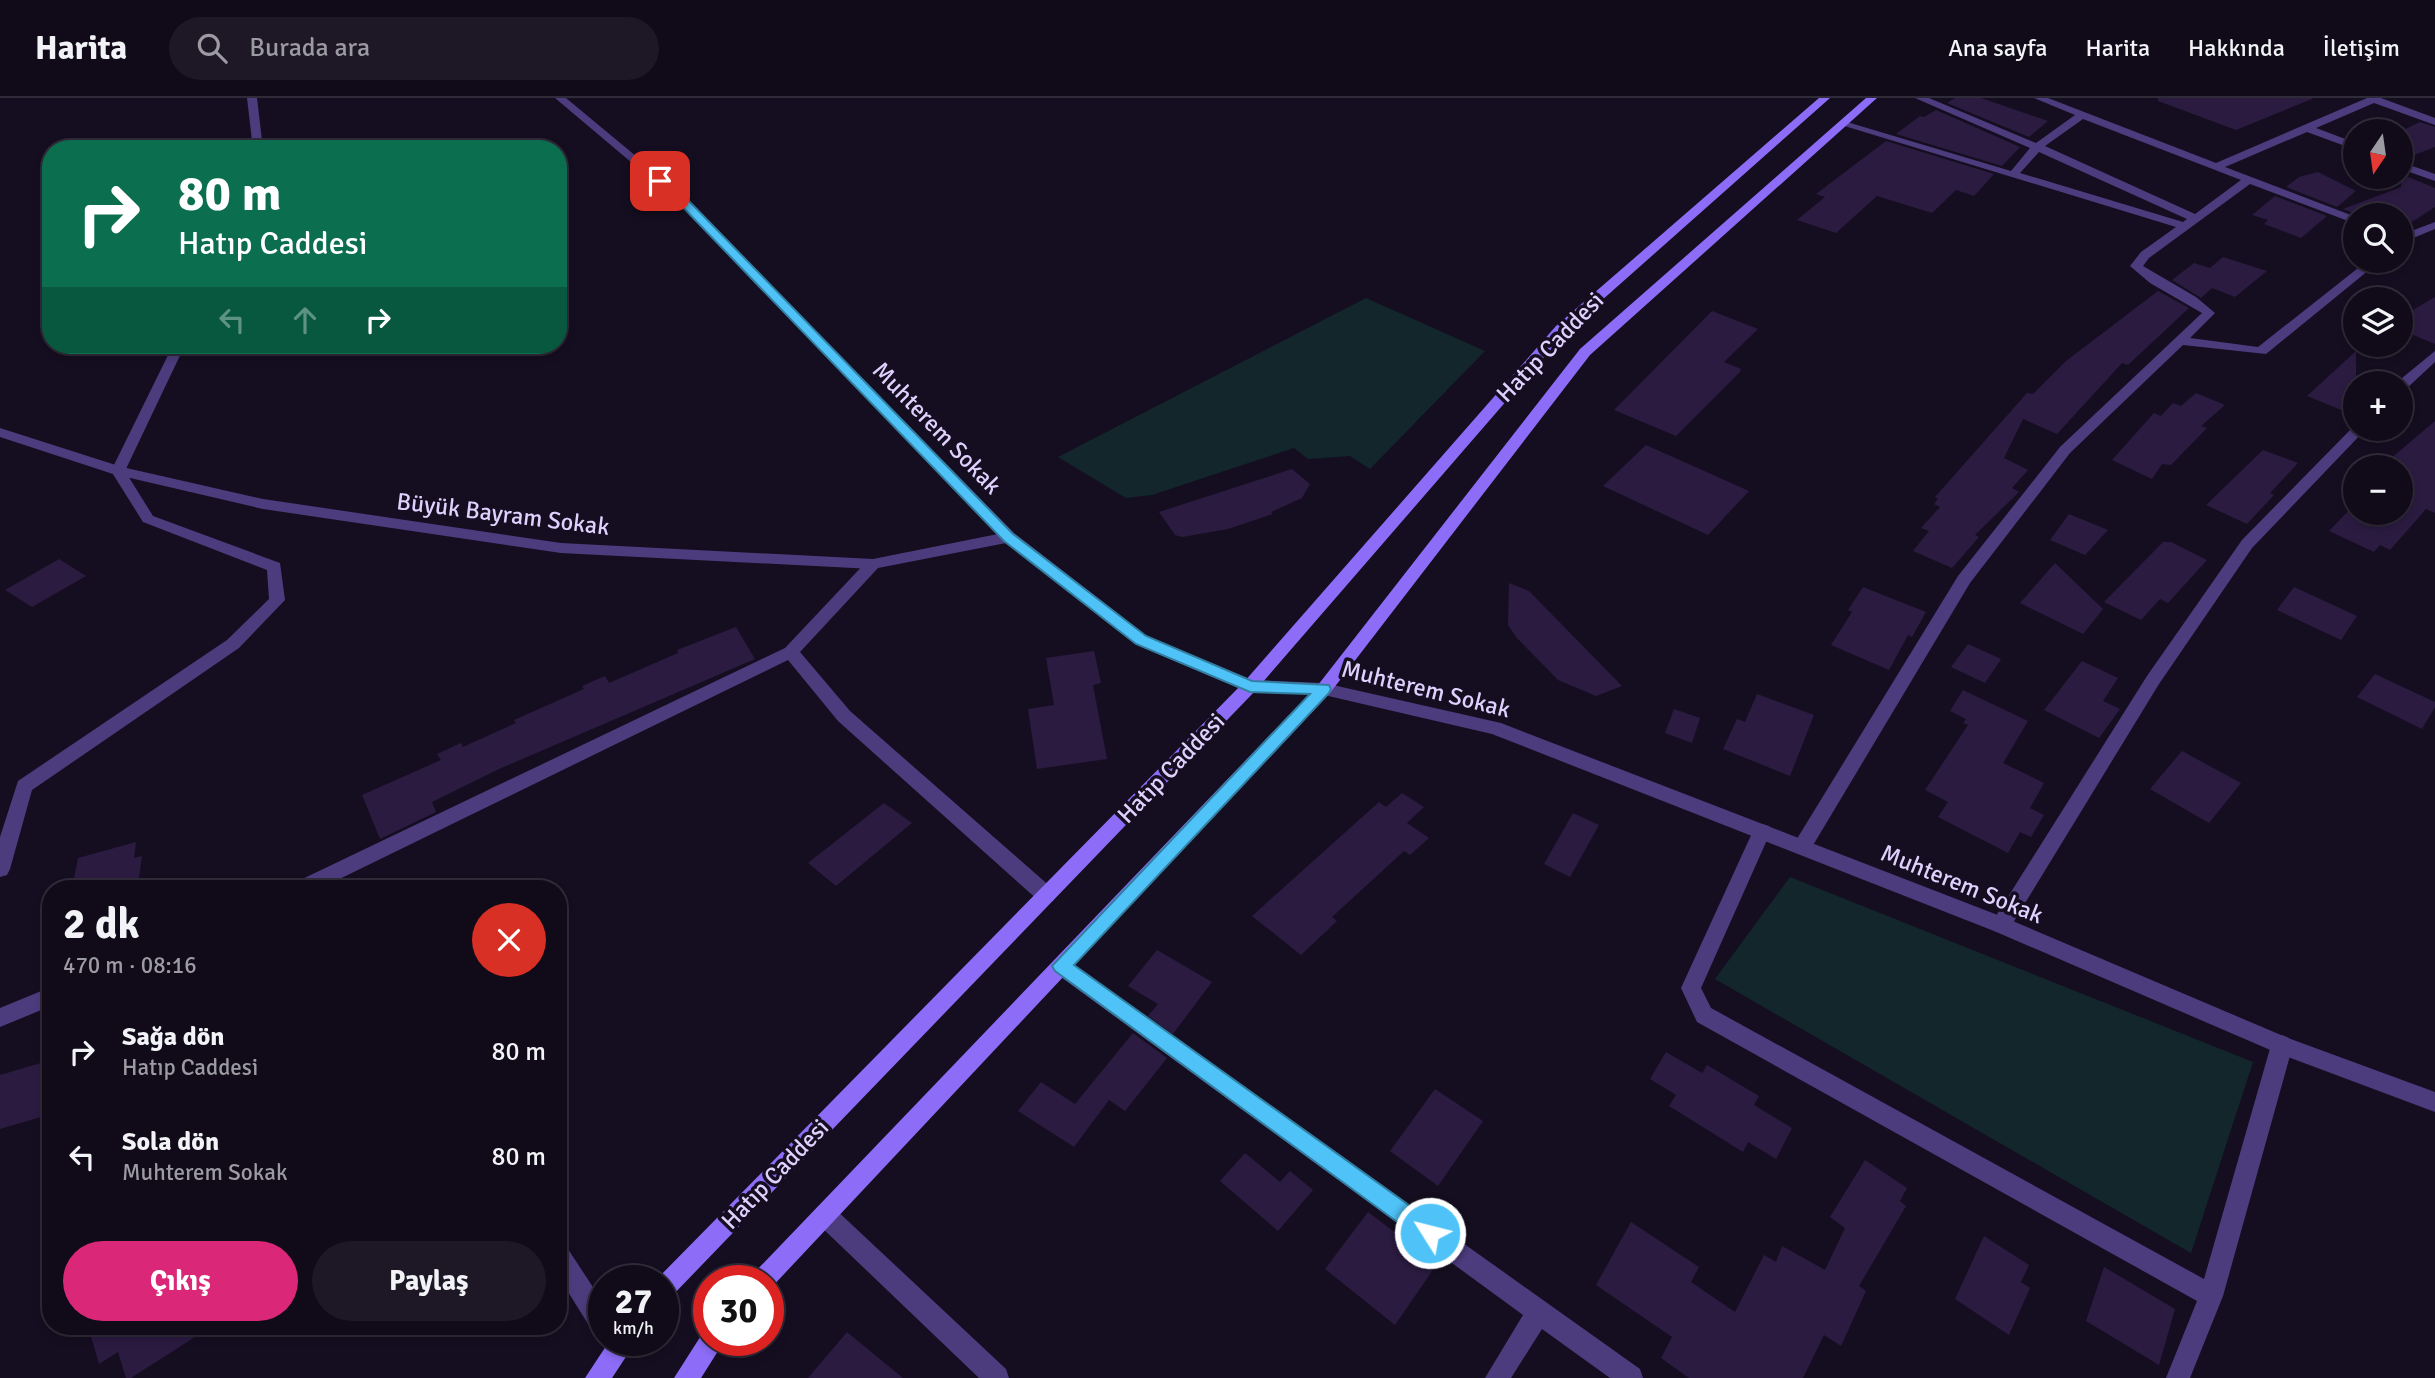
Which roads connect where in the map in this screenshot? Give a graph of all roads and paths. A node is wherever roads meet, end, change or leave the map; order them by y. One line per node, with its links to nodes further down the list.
1 (252, 98): 12 (street)
2 (561, 98): 34 (street, Muhterem Sokak)
3 (1825, 98): 37 (main road, Hatıp Caddesi)
4 (1872, 98): 10 (main road, Hatıp Caddesi)
5 (1920, 98): 14 (street)
6 (2039, 98): 8 (street)
7 (2374, 99): 9 (street); 11 (street)
8 (2082, 115): 14 (street); 15 (street)
9 (2435, 122)
10 (1843, 124): 17 (street); 38 (main road, Hatıp Caddesi)
11 (2308, 128): 13 (street); 15 (street)
12 (257, 140)
13 (2343, 142)
14 (2037, 147): 17 (street); 21 (street)
15 (2215, 167): 19 (street)
16 (2413, 170): 18 (street)
17 (2014, 175): 21 (street)
18 (2435, 178)
19 (2248, 180): 20 (street); 21 (street)
20 (2343, 216)
21 (2190, 222): 27 (street)
22 (2435, 225): 23 (street)
23 (2417, 234): 24 (street); 25 (street)
24 (2413, 235)
25 (2435, 242)
26 (2359, 273): 27 (street)
27 (2183, 341): 40 (street)
28 (175, 354): 33 (street)
29 (2435, 355): 30 (street)
30 (2413, 375)
31 (0, 432): 33 (street, Büyük Bayram Sokak)
32 (2347, 441): 44 (street)
33 (118, 471): 35 (street, Büyük Bayram Sokak); 41 (street)
34 (1009, 537): 35 (street, Büyük Bayram Sokak); 37 (street, Muhterem Sokak)
35 (873, 564): 36 (street)
36 (790, 652): 42 (street); 43 (street)
37 (1250, 686): 38 (street, Muhterem Sokak); 43 (main road, Hatıp Caddesi)
38 (1324, 689): 39 (street, Muhterem Sokak); 45 (main road, Hatıp Caddesi)
39 (1762, 831): 40 (street, Muhterem Sokak); 54 (street)
40 (1802, 847): 44 (street, Muhterem Sokak)
41 (0, 869)
42 (333, 880)
43 (1046, 895): 53 (main road, Hatıp Caddesi)
44 (2001, 925): 48 (street, Muhterem Sokak)
45 (1061, 966): 50 (main road, Hatıp Caddesi); 56 (street)
46 (42, 1000): 47 (street)
47 (0, 1018)
48 (2283, 1045): 49 (street, Muhterem Sokak); 54 (street)
49 (2435, 1102)
50 (825, 1214): 51 (main road, Hatıp Caddesi); 61 (street)
51 (777, 1265)
52 (567, 1268): 55 (street)
53 (679, 1273)
54 (2211, 1296): 64 (street)
55 (588, 1301)
56 (1539, 1312): 62 (street); 63 (street)
57 (611, 1356): 59 (main road)
58 (702, 1356): 60 (main road)
59 (597, 1378)
60 (686, 1378)
61 (997, 1378)
62 (1497, 1378)
63 (1631, 1378)
64 (2178, 1378)

